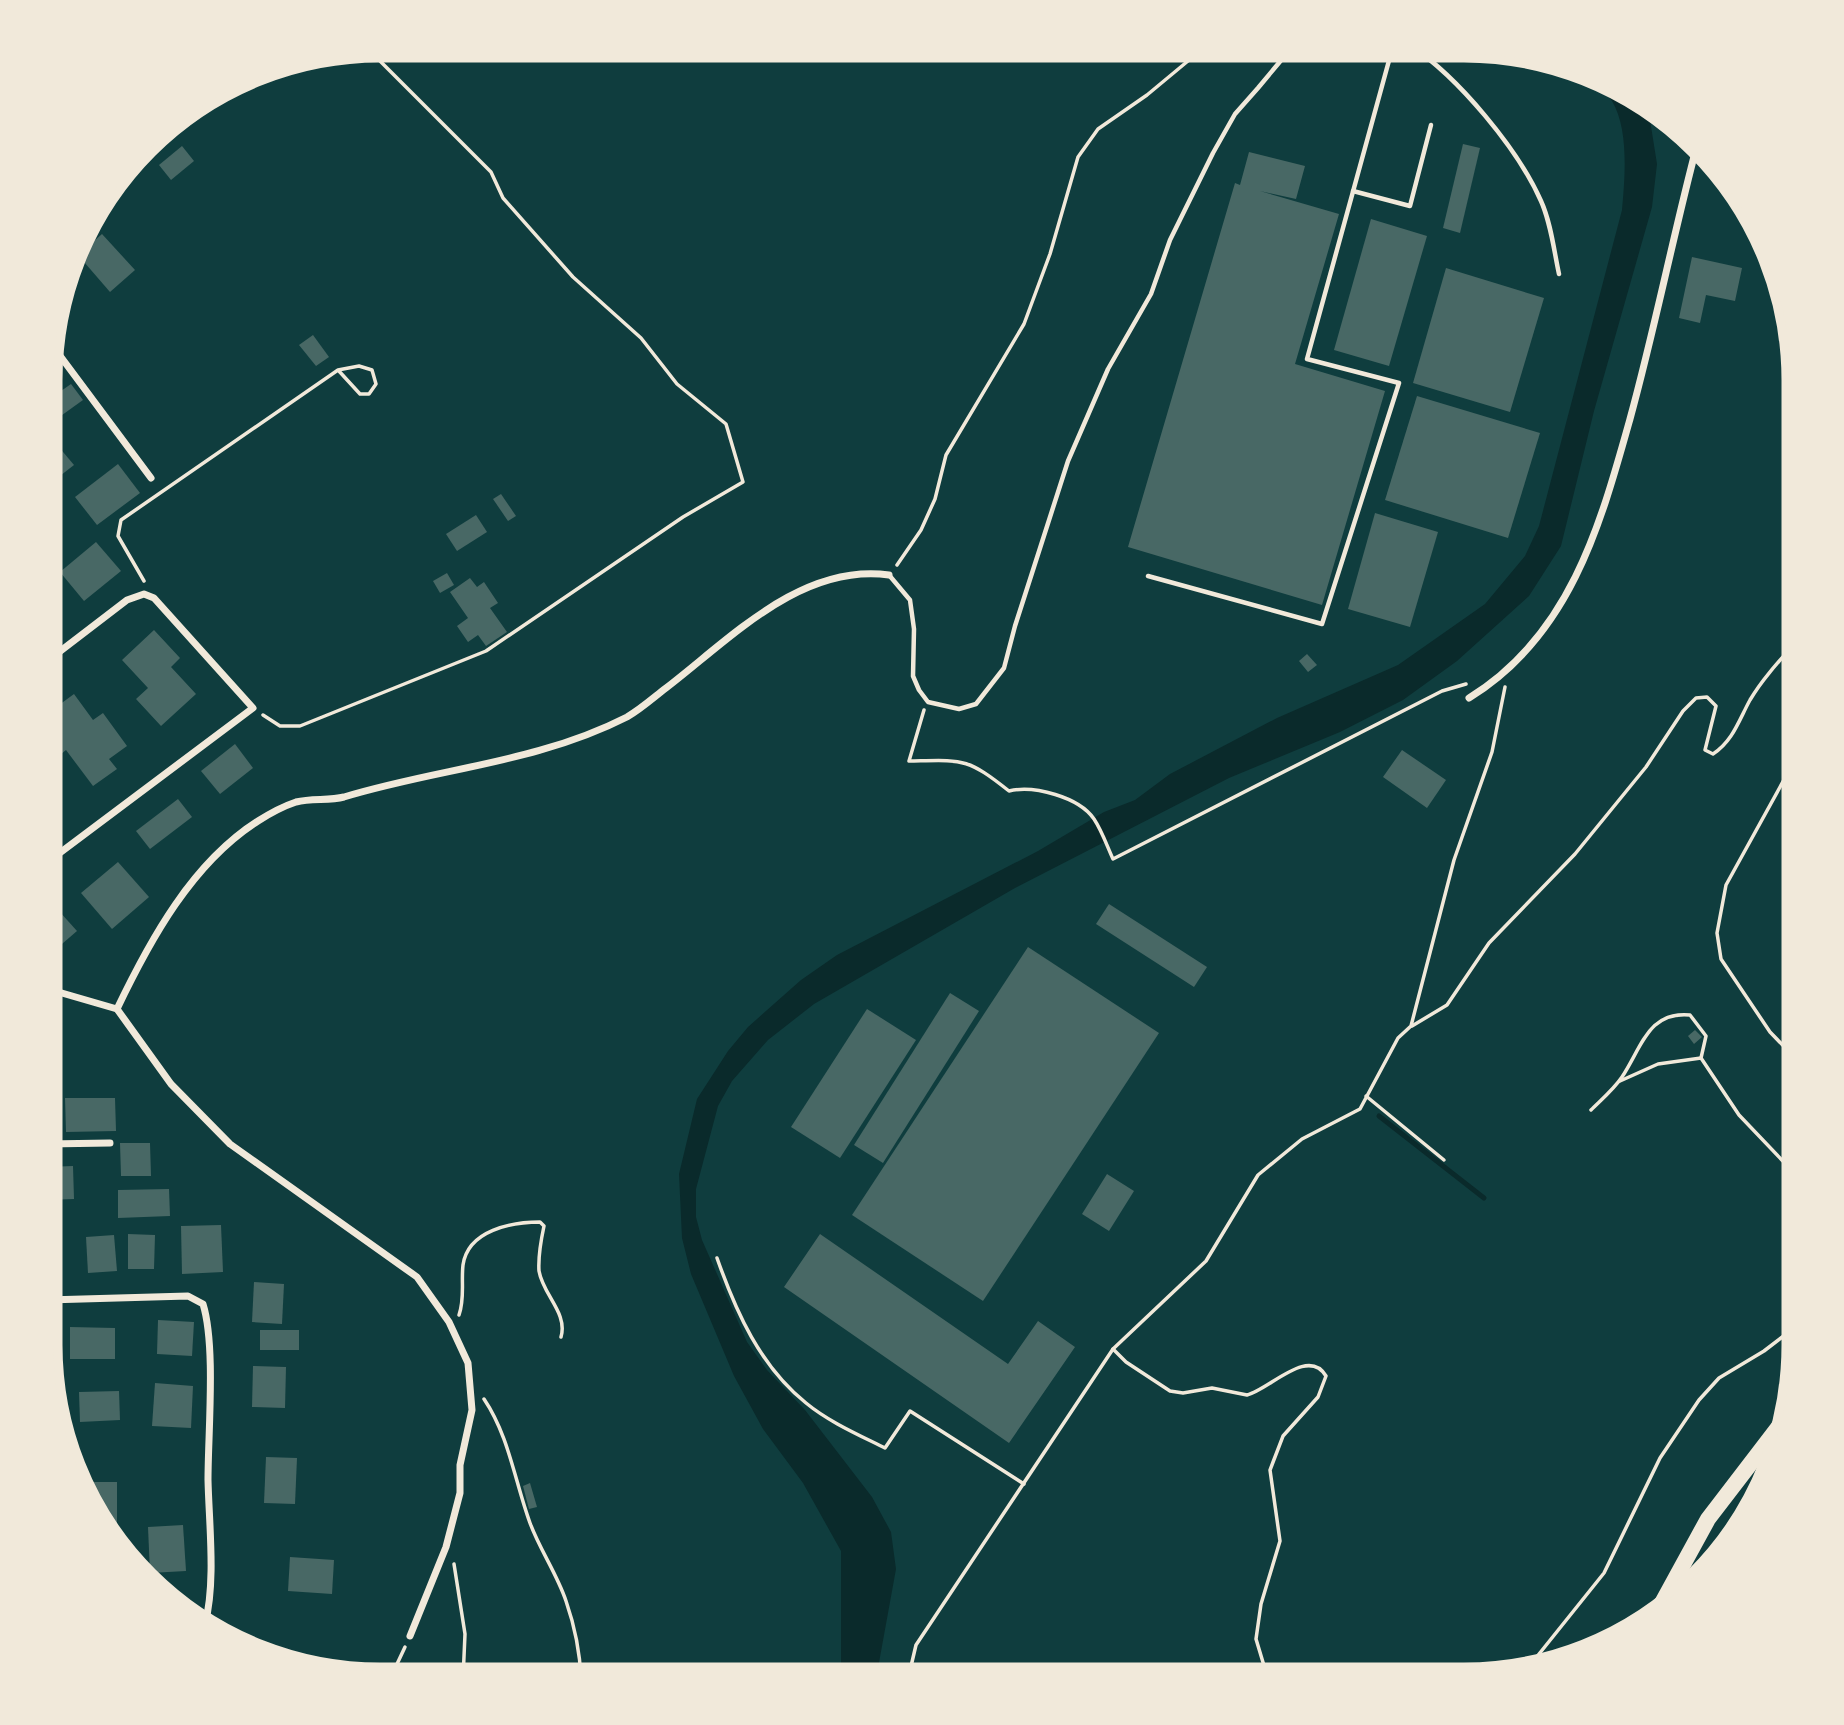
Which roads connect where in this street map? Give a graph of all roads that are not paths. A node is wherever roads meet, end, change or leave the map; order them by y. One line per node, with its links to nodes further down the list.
1 (1283, 58): 10 (lane)
2 (1390, 58): 6 (lane)
3 (1430, 58): 7 (lane)
4 (1431, 125): 6 (lane)
5 (1695, 155): 13 (street)
6 (1353, 191): 11 (lane)
7 (1559, 274)
8 (59, 354): 9 (street)
9 (151, 478)
10 (892, 572): 16 (street)
11 (1148, 576)
12 (58, 653): 14 (street)
13 (1469, 698)
14 (58, 854)
15 (58, 992): 16 (street)
16 (117, 1009): 23 (street)
17 (110, 1143): 18 (street)
18 (58, 1144)
19 (58, 1300): 22 (street)
20 (1774, 1432): 21 (highway)
21 (1666, 1596)
22 (206, 1616)
23 (410, 1636)

